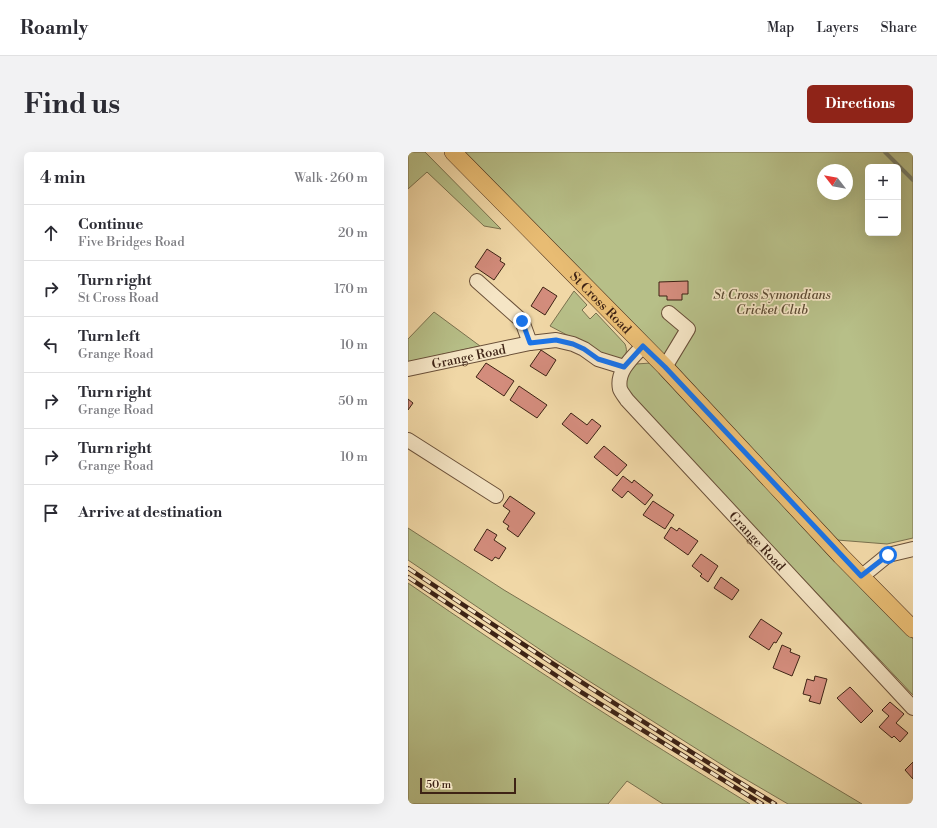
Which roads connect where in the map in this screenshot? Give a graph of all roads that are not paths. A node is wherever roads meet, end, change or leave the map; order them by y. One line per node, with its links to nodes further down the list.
1 (453, 152): 5 (main road, St Cross Road)
2 (477, 281): 4 (street)
3 (669, 313): 7 (street)
4 (530, 343): 6 (street, Grange Road); 8 (street, Grange Road)
5 (643, 346): 6 (street); 7 (main road, St Cross Road)
6 (624, 367): 14 (street, Grange Road)
7 (665, 367): 12 (main road, St Cross Road)
8 (408, 369)
9 (408, 440): 10 (street)
10 (496, 496)
11 (913, 549): 12 (street)
12 (861, 576): 13 (main road, St Cross Road)
13 (913, 629)
14 (913, 708)

